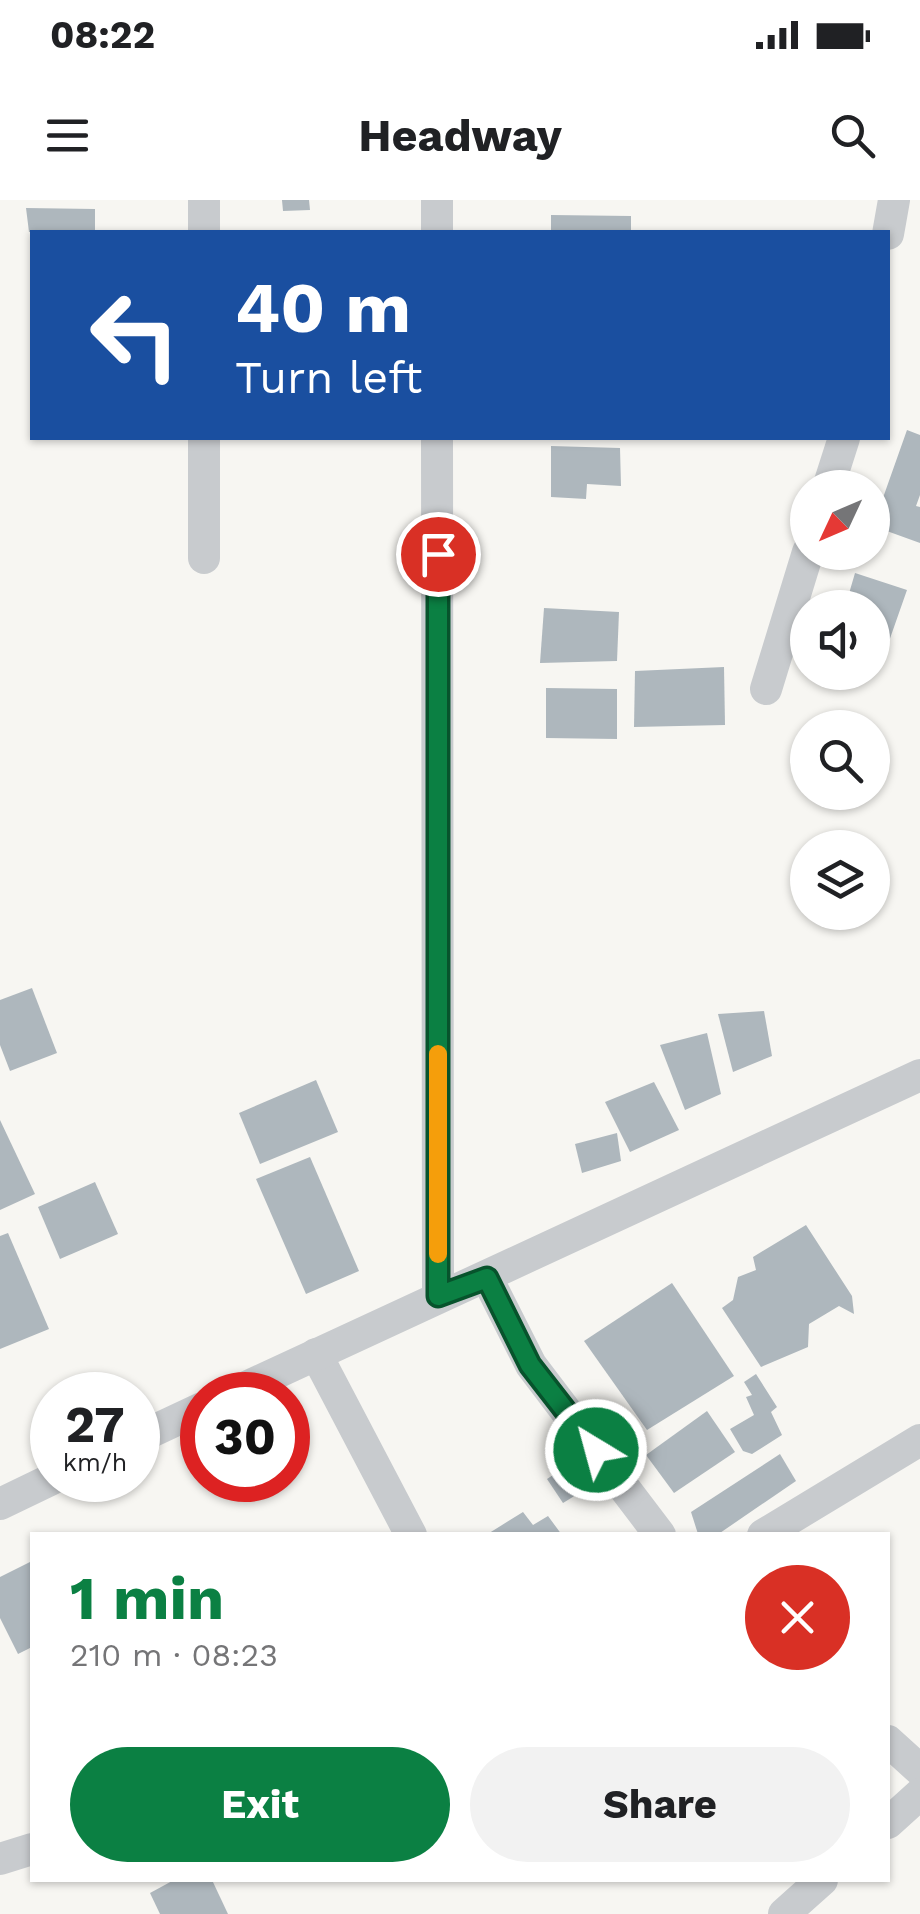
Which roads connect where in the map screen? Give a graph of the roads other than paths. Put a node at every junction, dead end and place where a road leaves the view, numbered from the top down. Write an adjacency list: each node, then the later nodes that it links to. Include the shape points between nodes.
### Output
1 (204, 200): 4 (street)
2 (437, 200): 5 (street)
3 (894, 200): 6 (street)
4 (204, 230)
5 (437, 230)
6 (889, 230)
7 (204, 440): 11 (street)
8 (437, 440): 16 (street)
9 (843, 440): 10 (street)
10 (834, 470)
11 (204, 558)
12 (802, 570): 13 (street)
13 (766, 689)
14 (920, 1075): 15 (street)
15 (487, 1278): 16 (street); 23 (street, via 530,1365)
16 (438, 1296): 17 (street)
17 (316, 1354): 18 (street); 22 (street)
18 (278, 1372)
19 (920, 1440): 24 (street)
20 (30, 1490): 21 (street)
21 (0, 1504)
22 (410, 1532)
23 (658, 1532)
24 (768, 1532)
25 (890, 1743): 26 (street)
26 (920, 1770)
27 (920, 1794): 28 (street)
28 (890, 1821)
29 (30, 1850): 30 (street)
30 (0, 1859)
31 (820, 1882): 32 (street)
32 (784, 1914)

